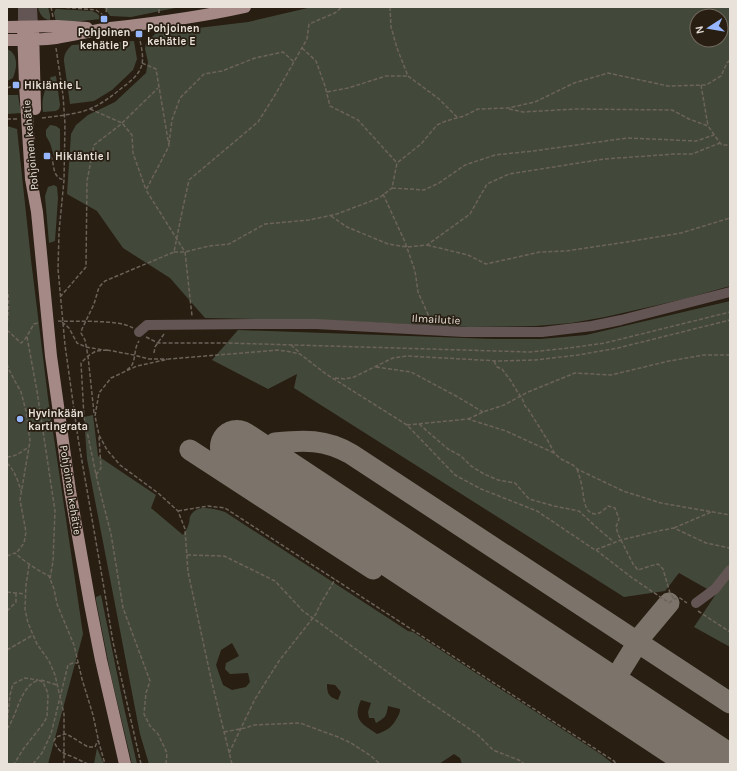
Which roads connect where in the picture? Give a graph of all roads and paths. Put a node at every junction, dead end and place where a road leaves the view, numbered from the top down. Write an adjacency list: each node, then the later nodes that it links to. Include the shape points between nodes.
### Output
1 (23, 7): 11 (street, Pohjoinen kehätie)
2 (32, 7): 11 (street, Pohjoinen kehätie)
3 (60, 7): 8 (path, via 96,10 103,15)
4 (107, 7): 8 (path)
5 (245, 7): 9 (main road)
6 (342, 7): 15 (path, via 335,14 309,24 307,39)
7 (390, 7): 19 (path, via 391,27)
8 (106, 24): 9 (main road); 11 (main road); 12 (main road)
9 (138, 25): 18 (path)
10 (7, 27): 11 (main road)
11 (28, 27): 14 (main road, Pohjoinen kehätie)
12 (55, 38): 14 (main road); 27 (path)
13 (7, 40): 14 (main road)
14 (28, 40): 56 (main road, Pohjoinen kehätie, via 34,77 37,212)
15 (302, 48): 17 (path); 24 (path, via 316,60)
16 (730, 61): 21 (path, via 721,76 706,85)
17 (294, 62): 37 (path, via 283,52 204,74 180,98 172,120); 46 (path, via 258,122 189,180)
18 (142, 63): 23 (path, via 156,69); 26 (path, via 138,73 127,84)
19 (408, 76): 24 (path, via 386,76); 29 (path)
20 (16, 85): 22 (path)
21 (701, 85): 25 (path, via 668,86 608,73 574,83 535,102); 33 (path)
22 (7, 88)
23 (158, 88): 32 (path); 37 (path)
24 (326, 92): 39 (path, via 330,106 358,120)
25 (508, 108): 29 (path, via 478,110); 33 (path, via 524,112 576,109 672,110)
26 (89, 109): 27 (path); 32 (path)
27 (65, 115): 28 (path); 40 (path)
28 (42, 118)
29 (458, 118): 39 (path, via 437,125 421,144)
30 (7, 119): 31 (path)
31 (22, 119)
32 (122, 123): 42 (path, via 132,135 133,153); 53 (path, via 94,145 87,181 86,266)
33 (708, 126): 34 (path)
34 (714, 135): 35 (path); 41 (path, via 696,141 627,138 495,155 465,165 439,184 424,190)
35 (720, 143): 36 (path); 47 (path, via 692,154 604,159 508,174 487,184 470,214)
36 (730, 145)
37 (169, 146): 42 (path)
38 (46, 152): 40 (path, via 50,153 56,176)
39 (397, 163): 41 (path)
40 (64, 180): 53 (path, via 58,252)
41 (392, 188): 43 (path)
42 (146, 190): 46 (path)
43 (383, 194): 44 (path, via 379,198); 48 (path)
44 (331, 216): 48 (path, via 347,227 388,244); 50 (path, via 265,224 229,244)
45 (730, 218): 47 (path, via 681,233 574,250 540,252 486,264 468,255)
46 (176, 239): 49 (path); 50 (path)
47 (427, 245): 48 (path)
48 (407, 247): 63 (path, via 416,271 418,292 433,326)
49 (174, 252): 50 (path); 58 (path, via 105,281 99,287)
50 (185, 252): 60 (path)
51 (7, 288): 61 (path)
52 (730, 292): 63 (street, Ilmailutie, via 620,320 559,331 520,333)
53 (60, 298): 57 (path)
54 (730, 312): 67 (path, via 605,343 530,352)
55 (730, 320): 76 (path, via 618,348 578,355)
56 (47, 321): 57 (path); 65 (path, via 34,324); 137 (main road, Pohjoinen kehätie, via 70,491 88,597)
57 (62, 322): 58 (path); 68 (path, via 69,328 77,343); 138 (path, via 78,438 113,642)
58 (86, 322): 64 (path, via 124,324); 68 (path, via 81,333)
59 (168, 325): 60 (street, Ilmailutie); 64 (street, Ilmailutie, via 147,325); 66 (path)
60 (193, 325): 63 (street, Ilmailutie, via 316,324)
61 (7, 327)
62 (7, 330): 65 (path, via 21,343)
63 (432, 330)
64 (142, 334): 66 (path); 72 (path)
65 (27, 335): 108 (path, via 55,511 54,561)
66 (158, 343): 67 (path); 70 (path)
67 (291, 345): 71 (path)
68 (86, 347): 69 (path); 74 (path)
69 (107, 350): 72 (path); 74 (path, via 96,351)
70 (154, 353)
71 (300, 354): 75 (path, via 278,350); 80 (path)
72 (134, 355): 75 (path, via 149,359); 79 (path, via 132,364)
73 (730, 355): 81 (path, via 704,355 611,375 575,373)
74 (88, 356): 83 (path); 93 (path, via 81,363 84,417)
75 (169, 359): 79 (path)
76 (494, 361): 78 (path, via 407,356 393,358); 81 (path)
77 (7, 364): 88 (path, via 21,392 27,419)
78 (376, 366): 80 (path, via 354,377); 82 (path, via 410,372)
79 (126, 371): 83 (path, via 111,378 98,393)
80 (333, 378): 86 (path)
81 (520, 396): 82 (path); 89 (path)
82 (483, 412): 84 (path)
83 (95, 416): 87 (path)
84 (468, 419): 85 (path); 89 (path, via 506,431)
85 (419, 424): 86 (path); 100 (path, via 448,449 484,474 515,484 529,499 580,511)
86 (406, 425): 102 (path, via 455,475 481,489 537,511)
87 (99, 435): 93 (path, via 101,468); 95 (path, via 107,450 120,465)
88 (29, 447): 90 (path, via 17,455); 94 (path)
89 (555, 454): 92 (path)
90 (7, 457)
91 (7, 463): 94 (path, via 16,475)
92 (577, 469): 96 (path, via 623,491 661,503); 99 (path, via 586,507 596,514 608,506 615,508 619,518 616,527)
93 (96, 475): 139 (path, via 111,534 123,608 150,682 144,714 167,753)
94 (21, 492): 103 (path, via 26,532 24,543)
95 (178, 511): 104 (path, via 185,529); 109 (path, via 208,506 225,508)
96 (711, 512): 97 (path); 98 (path)
97 (730, 515)
98 (674, 528): 99 (path); 101 (path, via 706,543)
99 (621, 540): 100 (path); 113 (path, via 638,570 658,564 663,569)
100 (615, 542): 102 (path)
101 (730, 548)
102 (595, 550): 113 (path, via 668,603)
103 (15, 553): 105 (path); 106 (path)
104 (187, 555): 116 (path, via 224,556 275,581); 127 (path, via 188,572)
105 (7, 556)
106 (29, 564): 108 (path); 112 (path)
107 (730, 570): 114 (street, via 715,589)
108 (50, 579): 120 (path, via 74,645)
109 (335, 579): 116 (path); 143 (path)
110 (7, 592): 111 (path)
111 (16, 593): 112 (path); 115 (path, via 16,602)
112 (26, 594): 118 (path, via 25,609)
113 (674, 599): 114 (path, via 680,598)
114 (693, 604): 117 (path)
115 (7, 611)
116 (313, 618): 126 (path, via 279,661); 142 (path, via 477,734 494,750)
117 (730, 632)
118 (33, 635): 119 (path); 122 (path, via 49,661)
119 (7, 650)
120 (78, 664): 123 (path, via 68,665); 129 (path)
121 (38, 680): 122 (path); 124 (path, via 25,678 13,684); 125 (path, via 27,689); 132 (path, via 43,682 47,691 47,717)
122 (58, 686): 123 (path)
123 (60, 696): 128 (path); 133 (path, via 51,734 42,753)
124 (7, 725)
125 (7, 729)
126 (240, 729): 127 (path); 130 (path); 141 (path, via 254,725 300,723 351,743)
127 (224, 732): 130 (path)
128 (65, 734): 129 (path, via 88,747 95,747); 131 (path); 131 (path, via 56,737 54,741 56,747)
129 (98, 740): 136 (path)
130 (229, 753): 140 (path)
131 (64, 754): 134 (path); 135 (path)
132 (14, 764)
133 (33, 764)
134 (64, 764)
135 (88, 764)
136 (105, 764)
137 (125, 764)
138 (141, 764)
139 (166, 764)
140 (232, 764)
141 (380, 764)
142 (524, 764)
143 (616, 764)

